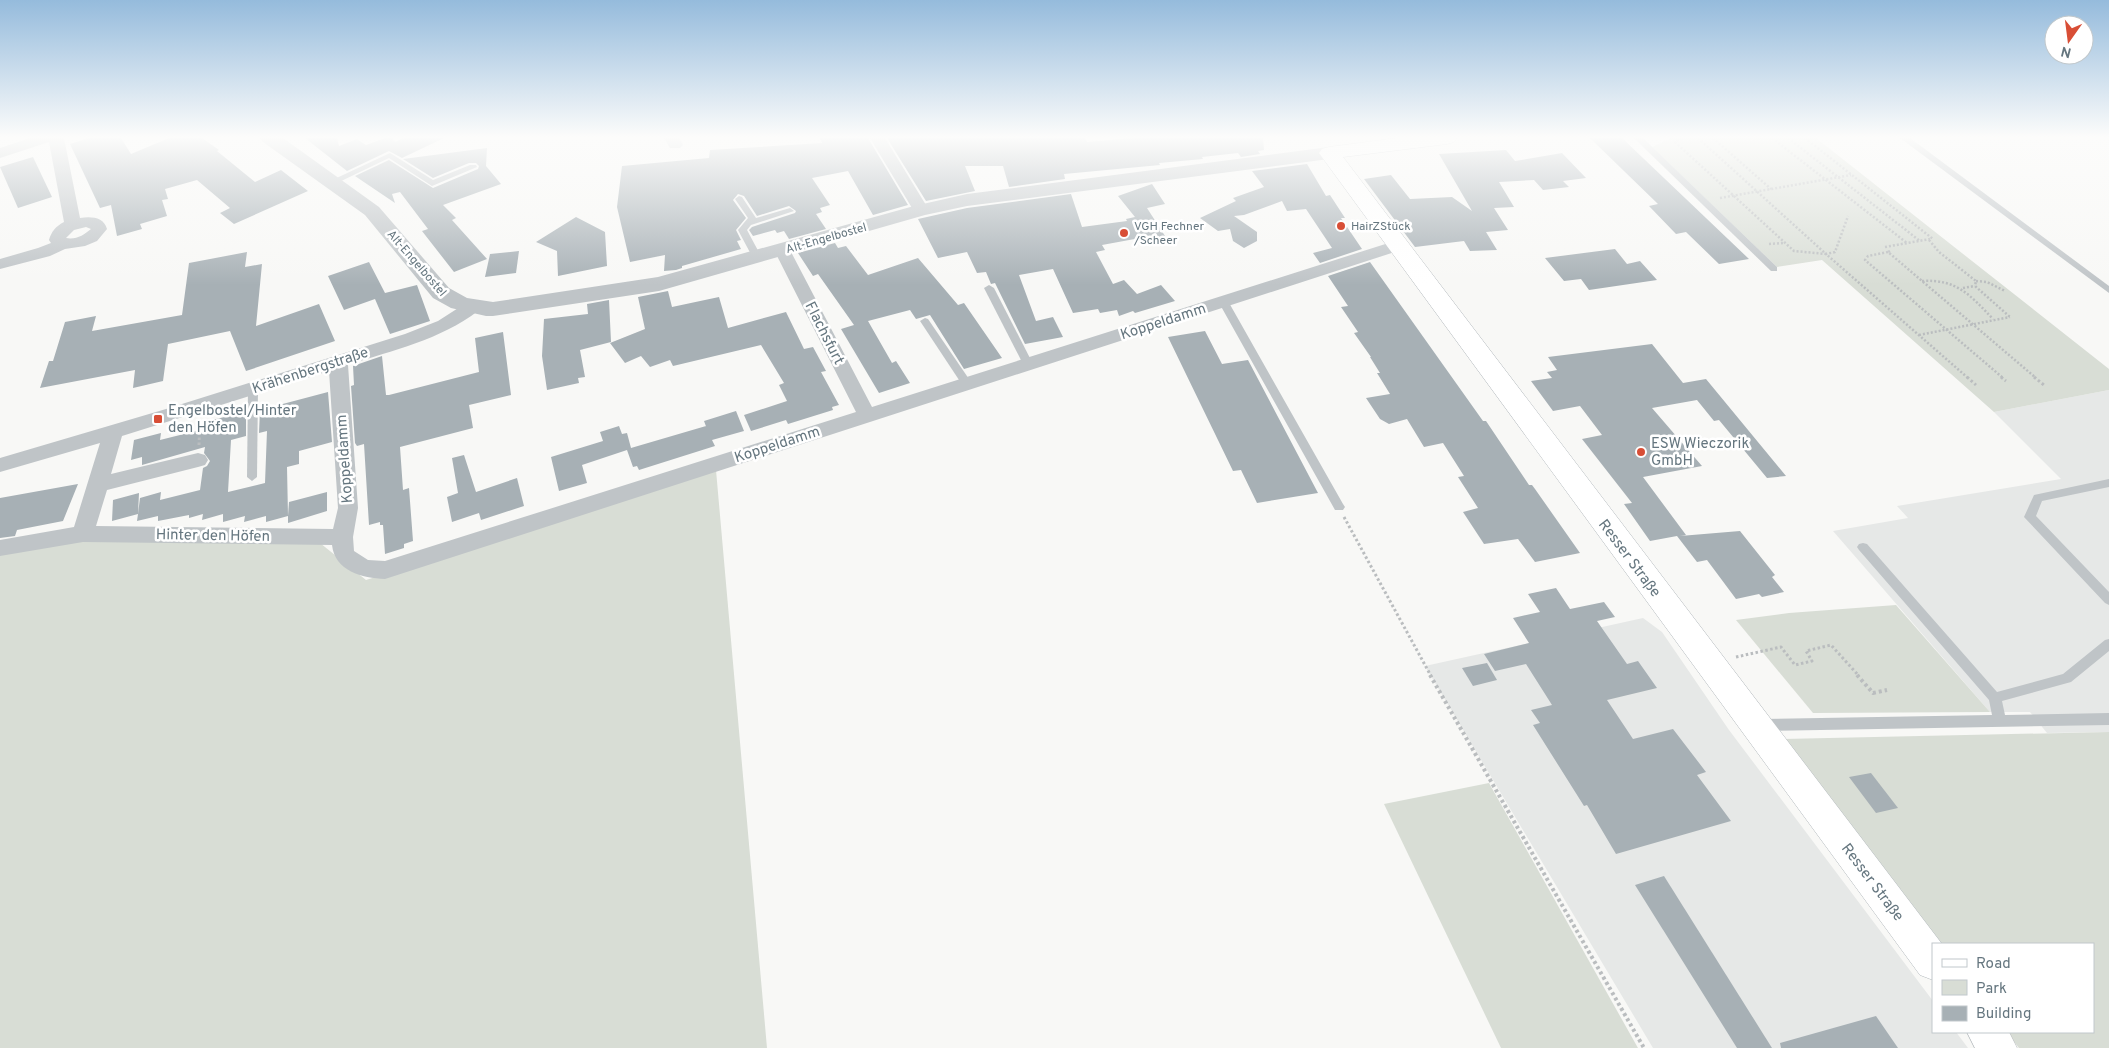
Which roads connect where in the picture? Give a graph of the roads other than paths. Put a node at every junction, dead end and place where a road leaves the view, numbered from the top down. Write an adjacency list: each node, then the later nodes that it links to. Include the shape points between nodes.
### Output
1 (66, 187): 12 (street)
2 (339, 187): 22 (street, Alt-Engelbostel, via 372,211 441,293 452,302)
3 (907, 187): 9 (street)
4 (1068, 187): 9 (street, Alt-Engelbostel, via 967,200)
5 (1354, 187): 14 (main road, Resser Straße)
6 (1689, 187): 18 (lane)
7 (1970, 187): 20 (lane)
8 (739, 199): 11 (lane, via 752,218)
9 (921, 210): 15 (street, Alt-Engelbostel)
10 (790, 211): 11 (lane)
11 (748, 223): 16 (lane, via 742,230)
12 (73, 225): 13 (street, via 56,237); 13 (street, via 92,222 99,229 88,239)
13 (62, 244): 17 (street)
14 (1398, 245): 21 (street, Koppeldamm); 45 (main road, Resser Straße)
15 (782, 250): 16 (street, Alt-Engelbostel); 28 (street, Flachsfurt)
16 (758, 258): 22 (street, Alt-Engelbostel, via 617,292 494,309)
17 (0, 264)
18 (1774, 269)
19 (989, 288): 25 (lane)
20 (2109, 290)
21 (1223, 301): 25 (street, Koppeldamm); 35 (lane)
22 (472, 307): 24 (street, Krähenbergstraße, via 433,330)
23 (925, 321): 26 (lane)
24 (338, 362): 27 (street, Krähenbergstraße); 37 (street, Koppeldamm, via 348,508)
25 (1028, 364): 26 (street, Koppeldamm)
26 (967, 384): 28 (street, Koppeldamm)
27 (253, 389): 29 (street, Krähenbergstraße); 32 (lane)
28 (867, 415): 37 (street, Koppeldamm, via 385,570 368,570 344,556)
29 (114, 433): 31 (street, Krähenbergstraße); 34 (street)
30 (198, 460): 34 (street)
31 (0, 465)
32 (252, 477)
33 (2109, 483): 40 (lane, via 2038,498 2030,517)
34 (99, 484): 36 (street)
35 (1339, 507)
36 (83, 534): 37 (street, Hinter den Höfen); 39 (street, Hinter den Höfen)
37 (342, 537)
38 (1863, 547): 42 (lane)
39 (0, 548)
40 (2109, 600)
41 (2109, 644): 42 (lane, via 2067,678)
42 (1996, 698): 44 (lane)
43 (2109, 718): 44 (lane)
44 (2000, 722): 45 (lane)
45 (1755, 725): 46 (main road, Resser Straße)
46 (1932, 961)
47 (1987, 1033): 48 (main road)
48 (1998, 1048)

